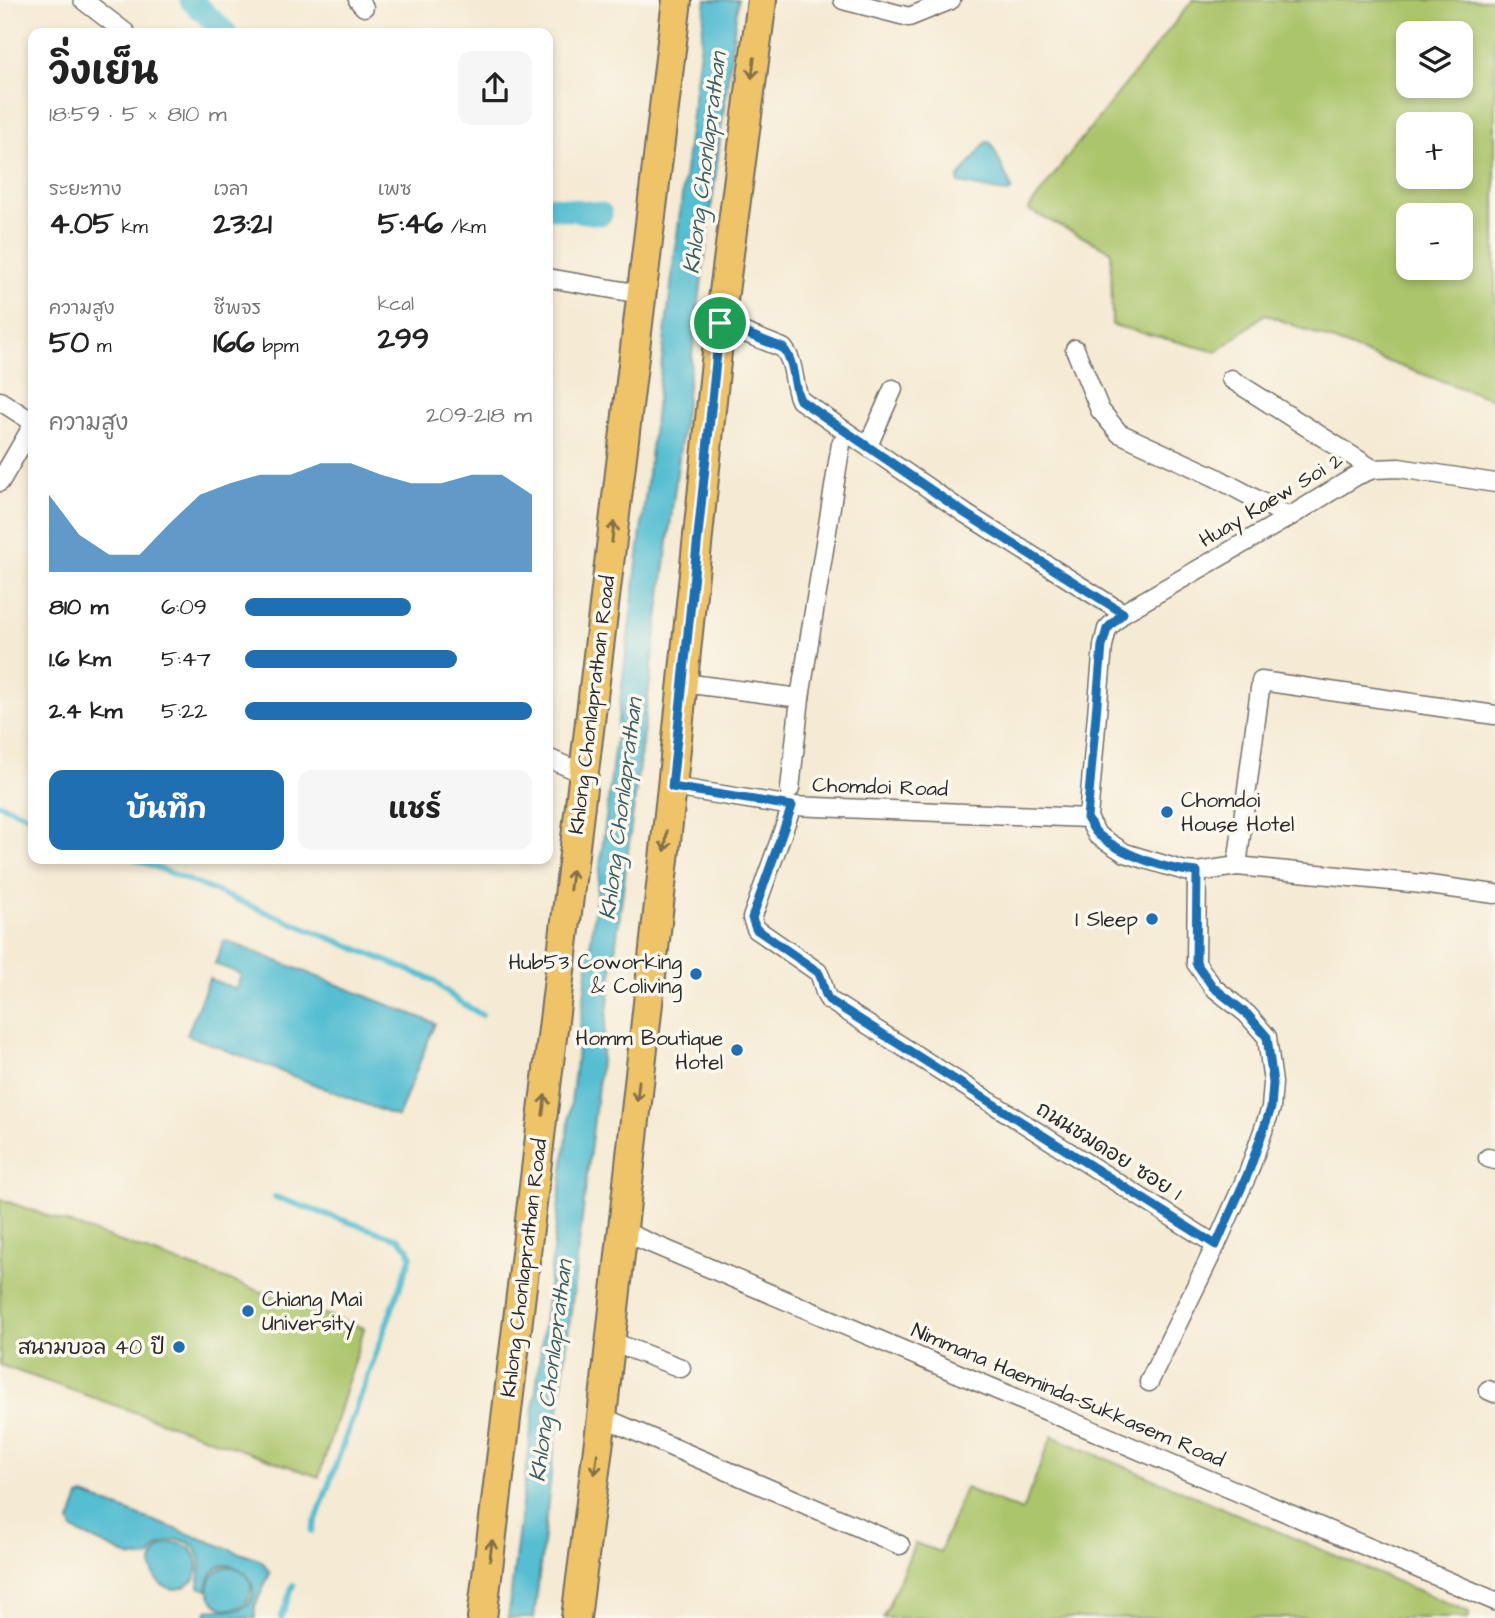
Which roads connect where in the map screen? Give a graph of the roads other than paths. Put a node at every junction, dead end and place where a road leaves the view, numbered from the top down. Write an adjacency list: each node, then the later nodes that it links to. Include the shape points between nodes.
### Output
1 (83, 0): 7 (street)
2 (677, 0): 9 (main road, Khlong Chonlaprathan Road)
3 (762, 0): 10 (main road, one-way to 10)
4 (843, 0): 6 (street)
5 (951, 0): 6 (street, via 909,18)
6 (872, 4)
7 (120, 28)
8 (553, 279): 9 (street)
9 (641, 294): 28 (main road, Khlong Chonlaprathan Road, one-way to 9)
10 (720, 323): 18 (street, via 783,348 790,357 800,400); 24 (main road)
11 (1075, 349): 22 (street, via 1100,410 1119,433)
12 (1231, 379): 19 (street)
13 (893, 389): 18 (street)
14 (0, 401): 15 (street)
15 (28, 421)
16 (28, 433): 20 (street)
17 (841, 444): 25 (street, ถนนชมดอย ซอย 1)
18 (868, 446): 23 (street)
19 (1373, 469): 21 (street, Huay Kaew Soi 2, via 1399,468); 22 (street, Huay Kaew Soi 2)
20 (0, 482)
21 (1495, 482)
22 (1289, 517): 23 (street, Huay Kaew Soi 2)
23 (1123, 613): 31 (street, via 1107,629 1102,646)
24 (683, 683): 25 (street); 29 (main road)
25 (800, 698): 30 (street, ถนนชมดอย ซอย 1)
26 (1495, 715): 32 (street, via 1261,681)
27 (553, 760): 28 (street)
28 (584, 774): 43 (main road, Khlong Chonlaprathan Road, one-way to 28)
29 (672, 787): 30 (street, Chomdoi Road); 35 (main road, one-way to 35)
30 (791, 798): 31 (street, Chomdoi Road); 36 (street, ถนนชมดอย ซอย 1, via 752,918 756,929 818,972 829,1000)
31 (1087, 818): 33 (street, via 1097,835 1125,853)
32 (1237, 866): 33 (street); 34 (street)
33 (1197, 872): 36 (street, via 1196,963 1213,987 1267,1037 1273,1083 1271,1108 1249,1171)
34 (1495, 894)
35 (622, 1231): 37 (main road); 42 (street, Nimmana Haeminda-Sukkasem Road)
36 (1216, 1245): 39 (street)
37 (610, 1341): 38 (street); 40 (main road)
38 (681, 1368)
39 (1149, 1382)
40 (602, 1417): 41 (street); 44 (main road, one-way to 44)
41 (900, 1545)
42 (1495, 1601)
43 (482, 1618)
44 (576, 1618)

